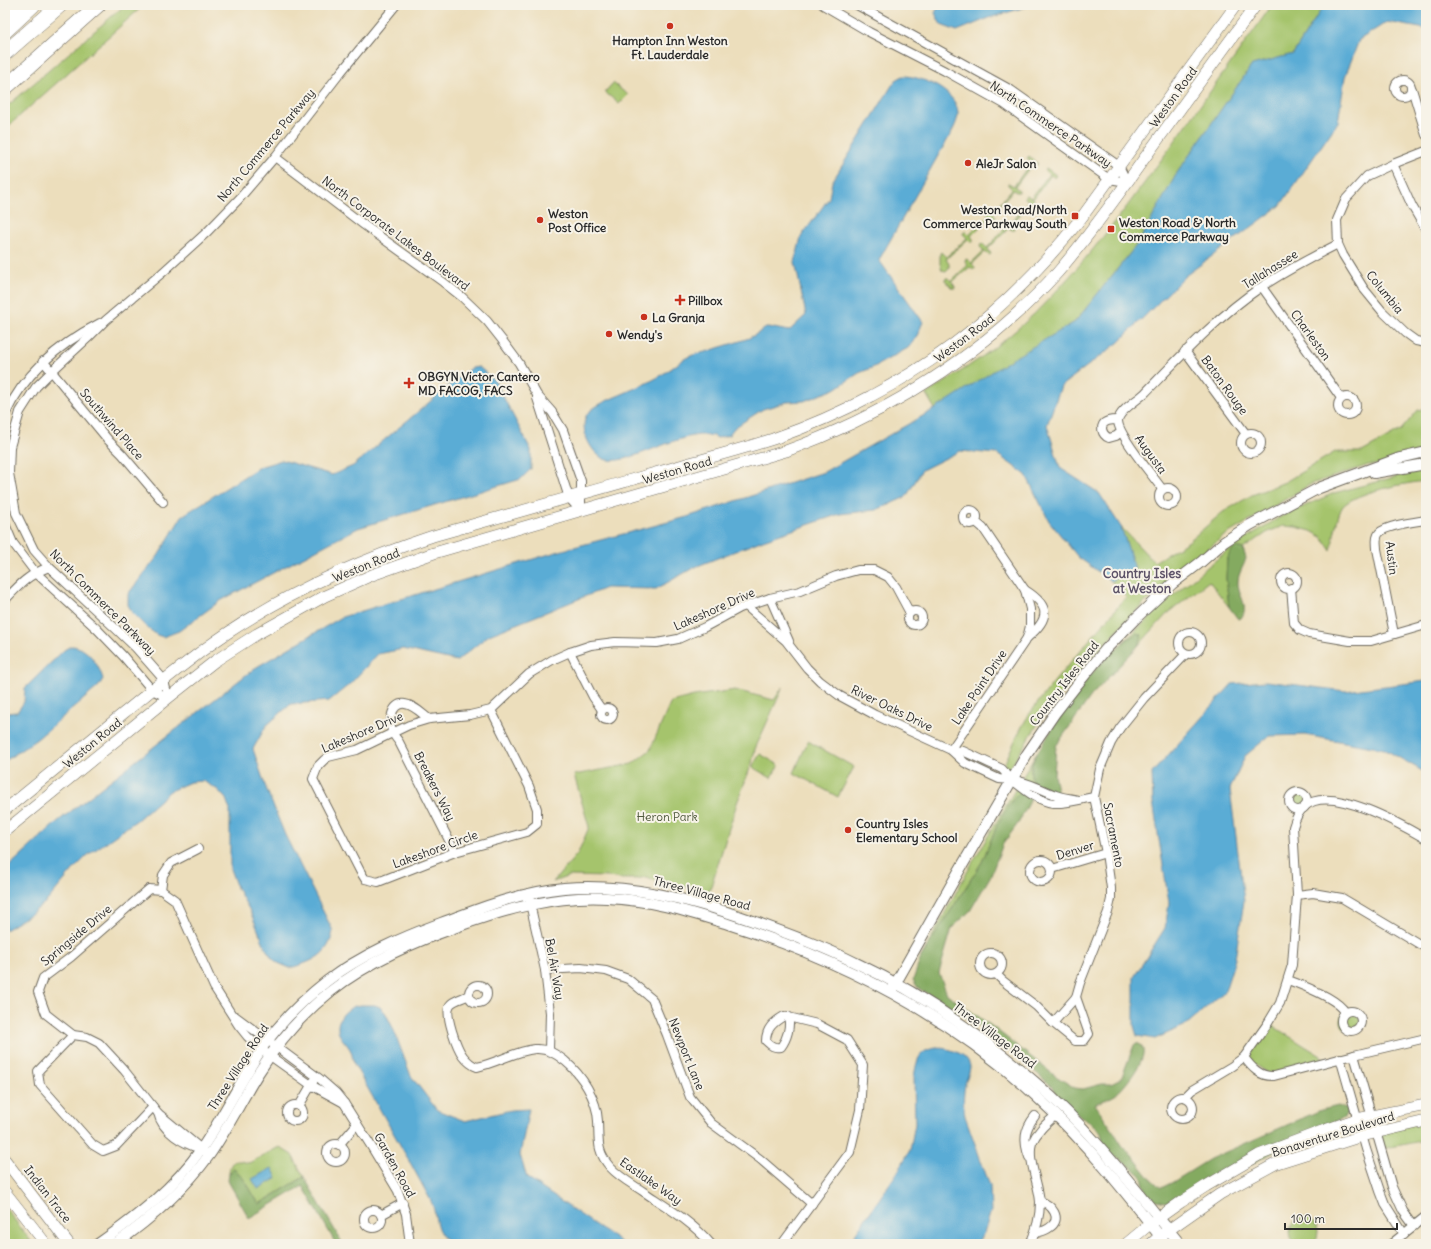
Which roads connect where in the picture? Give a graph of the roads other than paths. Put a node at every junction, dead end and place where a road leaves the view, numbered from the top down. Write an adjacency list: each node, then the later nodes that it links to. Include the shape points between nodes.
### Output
1 (14, 5): 10 (highway)
2 (33, 5): 11 (highway)
3 (60, 5): 12 (highway)
4 (98, 5): 13 (highway)
5 (396, 5): 17 (street, North Commerce Parkway)
6 (824, 5): 20 (street, North Commerce Parkway, via 1004,104)
7 (857, 5): 19 (street, North Commerce Parkway, via 1011,90)
8 (1236, 5): 19 (main road, Weston Road)
9 (1256, 5): 21 (main road, Weston Road)
10 (5, 12)
11 (5, 31)
12 (5, 53)
13 (5, 88)
14 (1412, 89): 15 (street)
15 (1426, 136)
16 (1426, 151): 18 (street)
17 (275, 157): 25 (street, North Commerce Parkway, via 207,232); 30 (street, North Corporate Lakes Boulevard, via 462,297 502,340)
18 (1393, 164): 22 (street); 23 (street, via 1367,176 1346,199 1337,220)
19 (1118, 166): 20 (main road, Weston Road); 21 (street, North Commerce Parkway)
20 (1109, 179): 21 (street, North Commerce Parkway); 41 (main road, Weston Road, via 1062,242 1010,297 952,346 892,385 838,413 772,439)
21 (1127, 182): 44 (main road, Weston Road, via 1081,245 1024,306 972,350 905,396 852,424 786,451)
22 (1426, 230)
23 (1338, 244): 24 (street, Tallahassee); 26 (street, Columbia, via 1364,289 1382,311 1416,341)
24 (1262, 287): 27 (street, Tallahassee); 31 (street, Charleston)
25 (106, 320): 28 (street, North Commerce Parkway, via 74,337); 29 (street, North Commerce Parkway)
26 (1426, 343)
27 (1185, 350): 33 (street, Tallahassee); 35 (street, Baton Rouge)
28 (43, 361): 29 (street, Southwind Place); 32 (street, North Commerce Parkway, via 25,381)
29 (52, 371): 38 (street, North Commerce Parkway, via 36,387 20,412 10,447); 43 (street, Southwind Place)
30 (537, 395): 41 (street, North Corporate Lakes Boulevard, via 563,430 581,481); 42 (street, North Corporate Lakes Boulevard)
31 (1341, 398)
32 (5, 415)
33 (1118, 420): 34 (street); 34 (street, Tallahassee, via 1105,422 1102,431 1103,435 1109,438)
34 (1121, 432): 40 (street, Augusta)
35 (1246, 434)
36 (1426, 452): 39 (street, Country Isles Road, via 1400,458)
37 (1426, 464): 39 (street, Country Isles Road)
38 (7, 473): 48 (street, North Commerce Parkway, via 16,513 34,550)
39 (1348, 478): 71 (street, Country Isles Road, via 1319,488 1250,525 1224,542 1172,584 1106,649 1055,713)
40 (1162, 489)
41 (581, 494): 42 (main road, Weston Road); 44 (street, North Corporate Lakes Boulevard)
42 (569, 498): 44 (street, North Corporate Lakes Boulevard); 62 (main road, Weston Road, via 433,536 336,573 241,624)
43 (163, 502)
44 (581, 511): 64 (main road, Weston Road, via 419,558 325,596 236,647)
45 (1426, 520): 57 (street, Austin, via 1395,526 1379,533 1376,539)
46 (976, 522): 51 (street, Lake Point Drive, via 984,528)
47 (5, 524): 49 (street, North Commerce Parkway, via 13,543)
48 (49, 567): 49 (street); 62 (street, North Commerce Parkway, via 136,648)
49 (35, 572): 53 (street); 63 (street, North Commerce Parkway, via 97,629)
50 (1291, 588): 57 (street, via 1294,623 1304,632 1350,641 1370,641)
51 (1025, 590): 58 (street, Lake Point Drive, via 1030,609); 58 (street, Lake Point Drive, via 1044,607 1044,619)
52 (770, 598): 54 (street, Lakeshore Drive); 55 (street, Lakeshore Drive, via 800,591 858,570 874,570 888,577); 59 (street, River Oaks Drive)
53 (5, 600)
54 (746, 606): 59 (street, River Oaks Drive); 60 (street, Lakeshore Drive, via 678,639 657,643 615,642 591,645)
55 (910, 613)
56 (1426, 625): 57 (street)
57 (1394, 634)
58 (1027, 638): 69 (street, Lake Point Drive)
59 (793, 649): 69 (street, River Oaks Drive, via 820,681 840,696)
60 (570, 652): 65 (street, Lakeshore Drive, via 529,674); 66 (street)
61 (1186, 654): 72 (street, Sacramento, via 1144,698 1114,738 1100,769)
62 (164, 680): 63 (main road, Weston Road); 64 (street, North Commerce Parkway)
63 (152, 690): 64 (street, North Commerce Parkway); 73 (main road, Weston Road)
64 (168, 698): 74 (main road, Weston Road)
65 (491, 710): 67 (street, Lakeshore Drive); 77 (street, Lakeshore Circle, via 529,786 537,809 537,824 527,832)
66 (602, 710)
67 (429, 719): 68 (street, Lakeshore Drive); 68 (street, via 418,710 401,704 392,714)
68 (392, 732): 70 (street, Lakeshore Drive, via 357,750 328,757); 77 (street, Breakers Way)
69 (951, 750): 71 (street, River Oaks Drive, via 965,763 999,779)
70 (318, 766): 77 (street, Lakeshore Circle, via 313,779 365,879 378,882)
71 (1012, 780): 72 (street, River Oaks Drive, via 1029,783 1058,796 1078,800); 88 (street, Country Isles Road)
72 (1094, 797): 78 (street, Sacramento)
73 (5, 810)
74 (5, 831)
75 (1426, 839): 82 (street, via 1386,817 1343,802 1317,801 1305,806 1295,819 1293,827)
76 (198, 849): 80 (street, via 172,863 163,875)
77 (455, 852)
78 (1106, 853): 79 (street, Denver); 90 (street, Sacramento, via 1111,899)
79 (1052, 869)
80 (161, 890): 92 (street, via 175,900 214,986); 95 (street, Springside Drive, via 149,889 43,978 38,992 46,1014)
81 (528, 894): 83 (street, Bel Air Way); 88 (street, Three Village Road, via 564,888 602,887 641,890 676,897 815,944 859,964); 97 (street, Three Village Road, via 426,928 351,965 302,1003)
82 (1297, 895): 84 (street, via 1313,893 1342,898); 87 (street, via 1292,965)
83 (531, 905): 85 (street, Bel Air Way); 88 (street, Three Village Road, via 568,898 604,898 640,900 674,907 769,937); 98 (street, Three Village Road, via 500,911 390,953 332,990 309,1010)
84 (1426, 948)
85 (545, 970): 100 (street, Bel Air Way, via 550,1013); 128 (street, Newport Lane, via 581,968 606,971 628,979 652,1000 690,1097 711,1123 760,1159)
86 (996, 974): 94 (street)
87 (1288, 980): 91 (street, via 1338,1004); 103 (street, via 1280,1003)
88 (893, 987): 108 (street, Three Village Road, via 937,1008 969,1030); 113 (street, Three Village Road, via 996,1062)
89 (469, 995): 100 (street, via 451,1004 449,1017 460,1052 474,1066 483,1066 520,1052)
90 (1076, 997): 94 (street, Sacramento); 94 (street, via 1089,1034 1084,1041 1075,1041)
91 (1345, 1012)
92 (233, 1015): 97 (street); 99 (street, via 247,1036)
93 (788, 1016): 128 (street, via 817,1024 847,1040 863,1065 860,1110 850,1152)
94 (1053, 1023)
95 (73, 1035): 112 (street, Springside Drive, via 87,1037 99,1044); 112 (street, via 38,1071 40,1085 93,1145 103,1151 116,1146)
96 (1426, 1038): 101 (street)
97 (268, 1041): 98 (street); 99 (street, Three Village Road)
98 (276, 1047): 102 (street, Three Village Road); 105 (street, Garden Road)
99 (262, 1050): 102 (street); 122 (street, Three Village Road)
100 (548, 1050): 141 (street, Eastlake Way, via 570,1065 594,1102 598,1121 598,1145 609,1166 681,1217)
101 (1354, 1055): 104 (street); 115 (street)
102 (270, 1056): 106 (street, Garden Road); 122 (street, Three Village Road, via 226,1128)
103 (1244, 1057): 104 (street, via 1256,1070 1271,1076); 107 (street)
104 (1340, 1058): 116 (street)
105 (317, 1076): 106 (street); 109 (street, Garden Road)
106 (311, 1085): 109 (street, Garden Road); 111 (street)
107 (1185, 1097)
108 (1053, 1098): 113 (street); 131 (street, Three Village Road, via 1102,1149)
109 (344, 1103): 118 (street, Garden Road)
110 (1426, 1105): 115 (main road, Bonaventure Boulevard)
111 (299, 1106)
112 (156, 1110): 122 (street, Springside Drive, via 161,1122 172,1134 189,1146)
113 (1056, 1114): 124 (street, via 1038,1132 1034,1141 1031,1154); 131 (street, Three Village Road)
114 (1035, 1116): 124 (street, via 1025,1135)
115 (1371, 1116): 116 (main road, Bonaventure Boulevard); 119 (street)
116 (1357, 1119): 120 (street); 131 (main road, Bonaventure Boulevard, via 1259,1155)
117 (1426, 1121): 119 (main road, Bonaventure Boulevard)
118 (357, 1124): 121 (street); 127 (street, Garden Road)
119 (1376, 1133): 120 (main road, Bonaventure Boulevard); 132 (street, via 1392,1187)
120 (1362, 1136): 134 (street, via 1385,1204); 135 (main road, Bonaventure Boulevard, via 1277,1163 1220,1194)
121 (339, 1145)
122 (205, 1152): 138 (street, Three Village Road, via 147,1208); 139 (street, Three Village Road, via 186,1183 172,1199)
123 (5, 1160): 137 (main road, Indian Trace)
124 (1033, 1167): 126 (street)
125 (5, 1192): 136 (main road)
126 (1040, 1201): 133 (street); 133 (street, via 1051,1207 1056,1218 1050,1228)
127 (403, 1203): 129 (street); 140 (street, Garden Road)
128 (812, 1204): 142 (street)
129 (381, 1215)
130 (1426, 1216): 132 (street)
131 (1154, 1221): 135 (street, Three Village Road); 144 (main road, Bonaventure Boulevard)
132 (1414, 1226): 134 (street)
133 (1034, 1234): 143 (street)
134 (1404, 1234): 147 (street)
135 (1165, 1236): 145 (main road, Bonaventure Boulevard); 146 (street, Three Village Road)
136 (46, 1244)
137 (69, 1244)
138 (98, 1244)
139 (115, 1244)
140 (410, 1244)
141 (711, 1244)
142 (782, 1244)
143 (1030, 1244)
144 (1126, 1244)
145 (1150, 1244)
146 (1180, 1244)
147 (1391, 1244)

